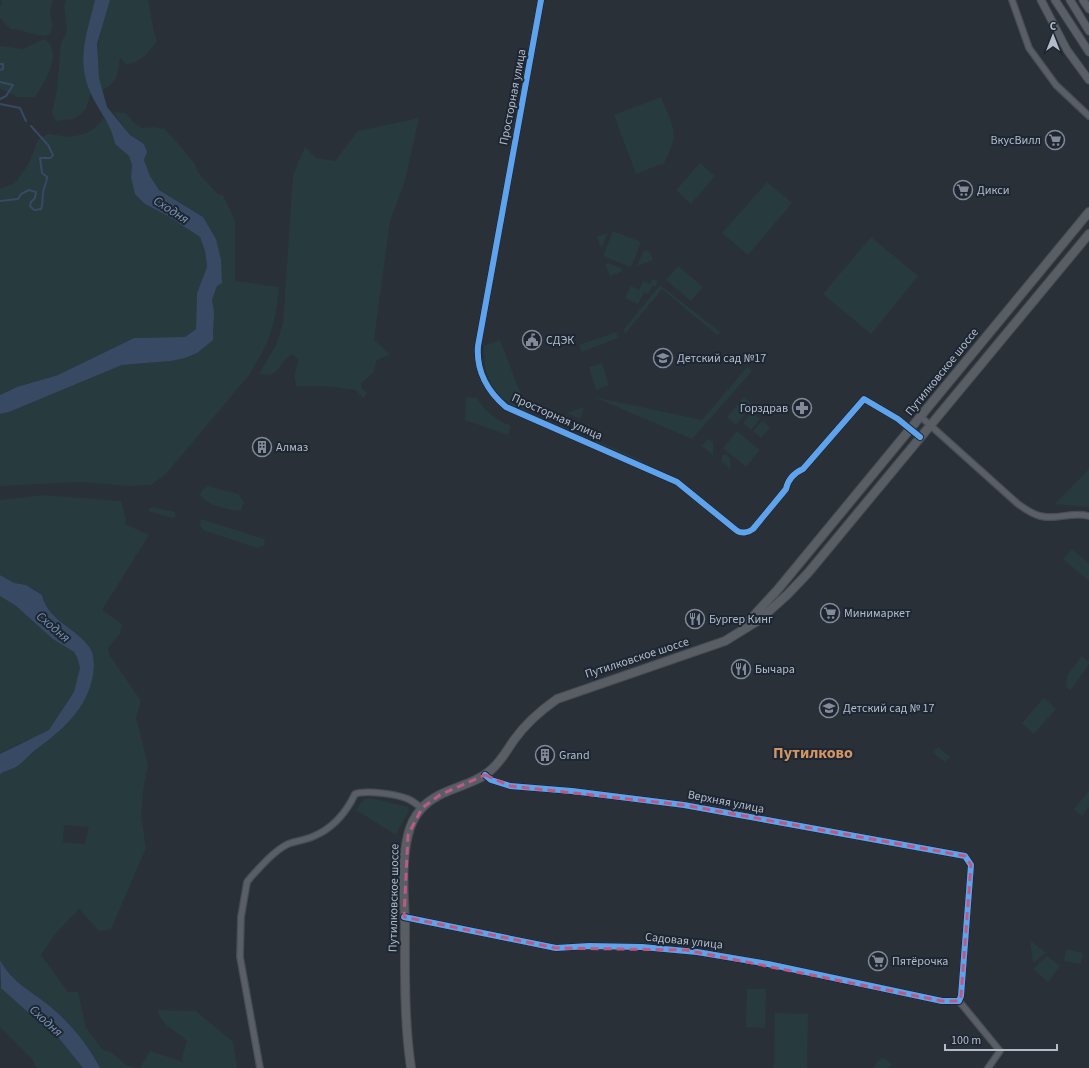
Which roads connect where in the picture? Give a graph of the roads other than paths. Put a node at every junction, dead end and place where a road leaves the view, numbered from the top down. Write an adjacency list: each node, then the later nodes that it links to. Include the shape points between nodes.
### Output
1 (542, 0): 16 (street, Просторная улица, via 478,349 484,382 498,400 506,407 676,482 741,532 753,529 786,489 787,483 796,472 803,469 864,399)
2 (1012, 0): 11 (street, via 1029,48 1056,85)
3 (1041, 0): 10 (street, via 1067,50)
4 (1055, 0): 9 (street)
5 (1070, 0): 8 (street)
6 (1083, 0): 7 (street)
7 (1089, 9)
8 (1089, 31)
9 (1089, 52)
10 (1089, 80)
11 (1089, 116)
12 (1089, 212): 14 (main road, Путилковское шоссе)
13 (1089, 234): 15 (main road, Путилковское шоссе)
14 (921, 417): 15 (street); 16 (main road, Путилковское шоссе)
15 (931, 425): 17 (main road, Путилковское шоссе); 18 (street, via 1031,513 1048,517 1071,514)
16 (911, 429): 17 (street, Просторная улица); 19 (main road, Путилковское шоссе, via 779,588)
17 (920, 437): 19 (main road, Путилковское шоссе, via 787,595 760,620)
18 (1089, 516)
19 (733, 636): 20 (main road, Путилковское шоссе, via 703,649 557,699 528,723 500,761)
20 (485, 775): 21 (main road, Путилковское шоссе, via 440,795); 23 (street, Верхняя улица, via 510,786 684,805 965,856 971,865)
21 (422, 808): 22 (main road, Путилковское шоссе, via 408,835 404,868); 24 (street, via 409,799 390,795 360,792 355,794 338,821 321,833 280,849 251,877 246,886 241,917 240,957)
22 (404, 917): 23 (street, Садовая улица, via 556,948 642,947 698,952 768,964 942,1002); 25 (main road, Путилковское шоссе, via 406,1017)
23 (959, 1001): 26 (street, via 1000,1051)
24 (260, 1068)
25 (411, 1068)
26 (988, 1068)

